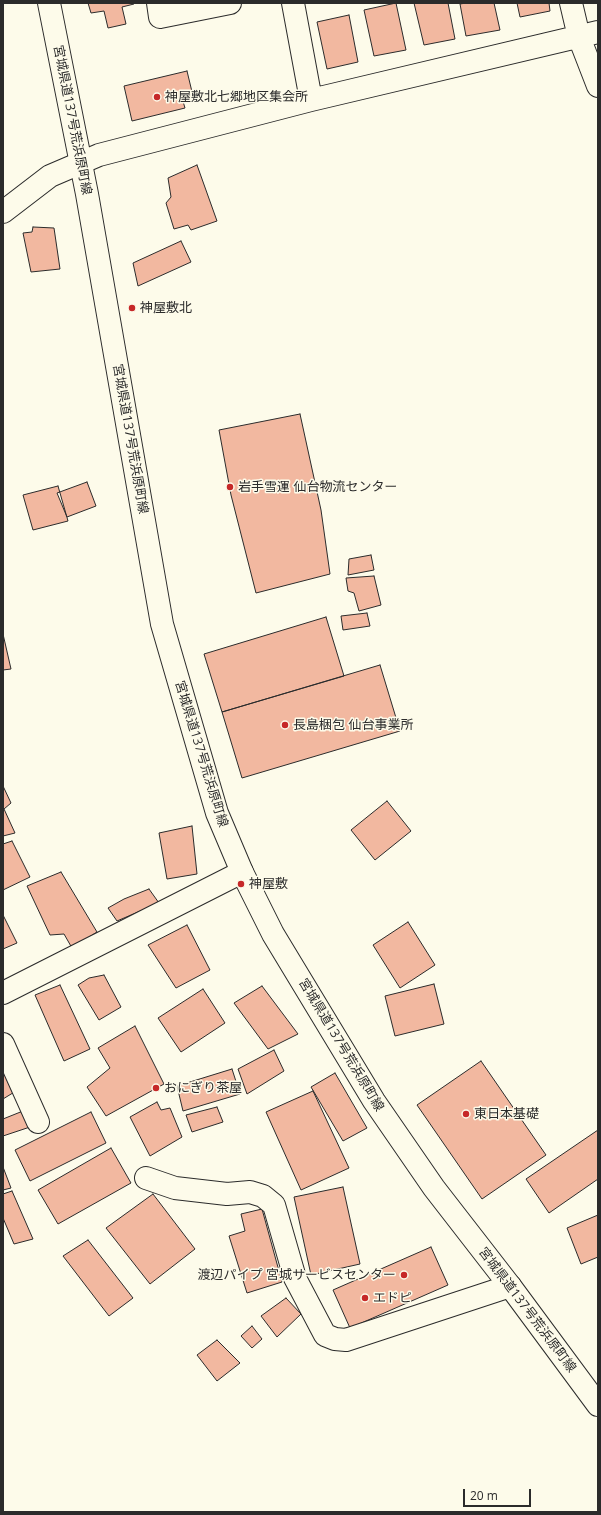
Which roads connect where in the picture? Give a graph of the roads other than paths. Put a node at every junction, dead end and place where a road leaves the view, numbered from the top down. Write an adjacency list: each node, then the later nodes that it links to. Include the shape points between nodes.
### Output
1 (49, 3): 9 (street, 宮城県道137号荒浜原町線)
2 (158, 3): 3 (street, via 160,17)
3 (230, 3)
4 (293, 3): 8 (street)
5 (571, 3): 6 (street)
6 (589, 35): 7 (street); 8 (street)
7 (598, 86)
8 (311, 100): 9 (street, via 99,155)
9 (81, 163): 10 (street, via 50,176); 11 (street, 宮城県道137号荒浜原町線, via 162,624 217,813)
10 (3, 212)
11 (242, 872): 12 (street); 16 (street, 宮城県道137号荒浜原町線, via 273,934 374,1101 434,1188)
12 (3, 993)
13 (3, 1044): 14 (street)
14 (38, 1122)
15 (146, 1178): 16 (street, via 174,1188 227,1194 250,1192 263,1196 274,1205 295,1278 325,1335 335,1339 346,1340)
16 (510, 1286): 17 (street, 宮城県道137号荒浜原町線)
17 (598, 1405)

